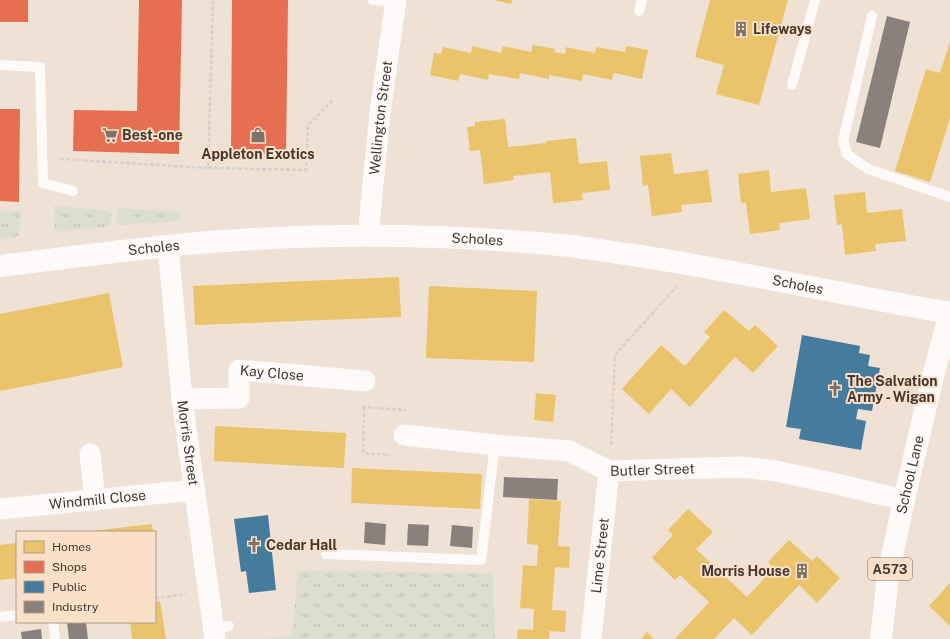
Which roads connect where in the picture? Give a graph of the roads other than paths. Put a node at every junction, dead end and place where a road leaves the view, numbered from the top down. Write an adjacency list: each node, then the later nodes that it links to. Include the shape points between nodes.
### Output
1 (373, 0): 4 (lane)
2 (642, 0): 5 (lane)
3 (814, 0): 8 (lane)
4 (396, 1): 11 (street, Wellington Street, via 380,113)
5 (639, 11)
6 (872, 16): 10 (lane, via 843,141 846,154 868,169)
7 (0, 65): 9 (lane, via 40,67 43,183)
8 (792, 85)
9 (73, 191)
10 (950, 197)
11 (368, 236): 12 (main road, Scholes); 14 (main road, Scholes, via 450,237 572,246 696,265)
12 (168, 246): 13 (main road, Scholes); 16 (street, Morris Street)
13 (0, 266)
14 (950, 313): 23 (main road, School Lane / A573)
15 (365, 380): 16 (street, Kay Close, via 239,370 239,398)
16 (182, 399): 21 (street, Morris Street)
17 (404, 435): 18 (street, Butler Street)
18 (495, 445): 20 (street, Butler Street, via 569,450); 25 (lane, via 481,560)
19 (90, 454): 22 (street)
20 (610, 471): 23 (street, Butler Street, via 741,467 776,471); 31 (street, Lime Street)
21 (194, 490): 22 (street, Windmill Close); 29 (street, Morris Street, via 208,591)
22 (95, 500): 24 (street, Windmill Close)
23 (904, 500): 32 (main road, School Lane / A573, via 888,576)
24 (0, 509)
25 (326, 554)
26 (16, 615): 27 (lane)
27 (0, 618)
28 (53, 623): 30 (lane)
29 (219, 632)
30 (55, 639)
31 (591, 639)
32 (881, 639)

